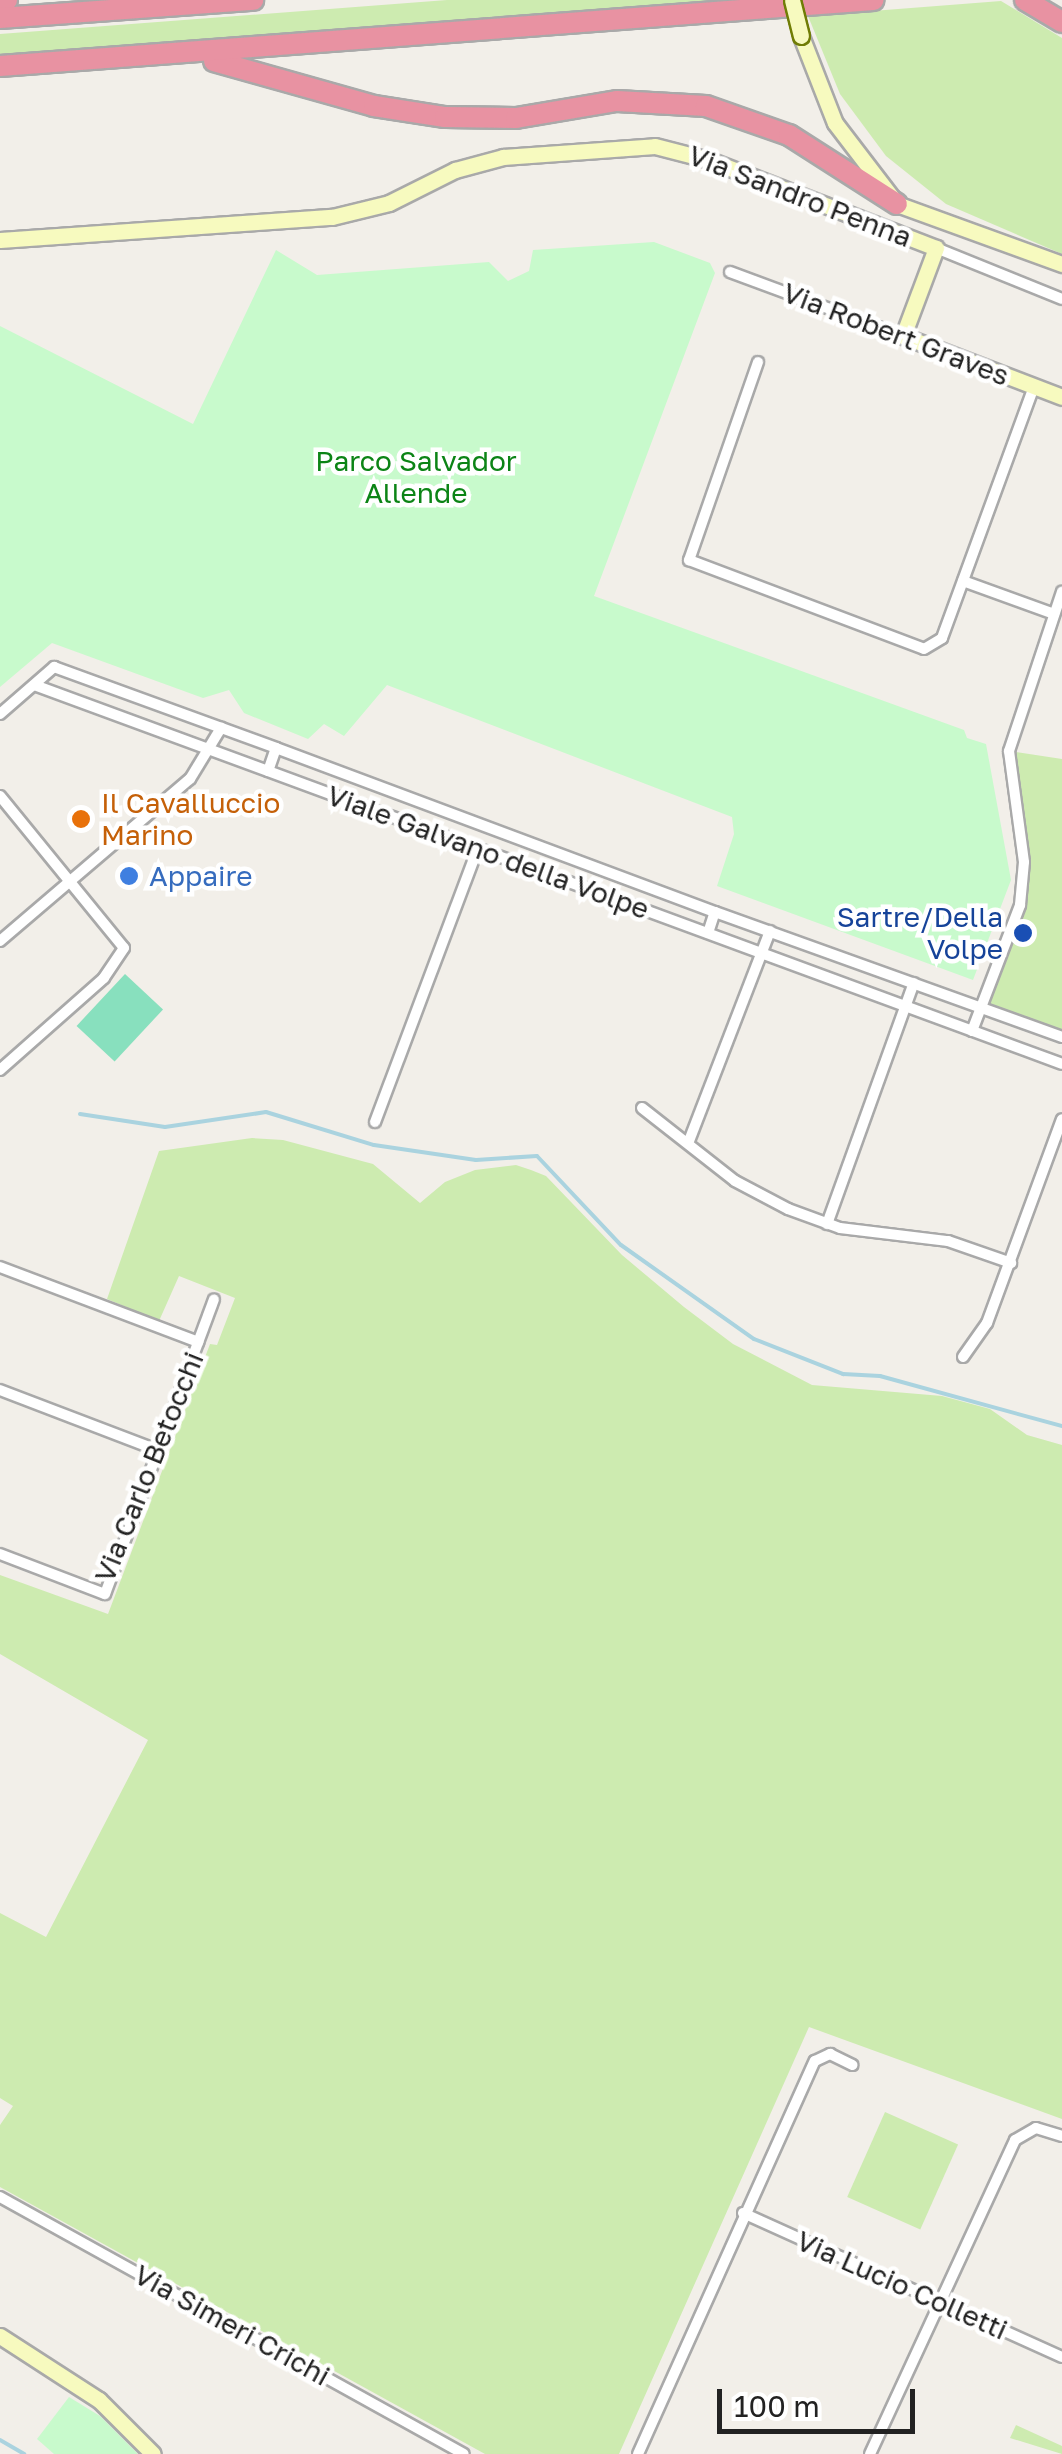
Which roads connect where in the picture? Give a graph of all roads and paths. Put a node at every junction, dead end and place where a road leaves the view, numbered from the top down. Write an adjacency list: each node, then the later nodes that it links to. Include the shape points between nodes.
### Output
1 (254, 0): 5 (highway)
2 (792, 0): 9 (street, bridge, via 835,123)
3 (874, 0): 7 (highway)
4 (1025, 0): 6 (highway)
5 (0, 18)
6 (1062, 22)
7 (158, 58): 8 (highway); 9 (highway, via 245,66 374,106 445,118 516,118 617,101 706,106 789,135)
8 (0, 66)
9 (897, 204): 12 (street)
10 (0, 240): 11 (street, Via Sandro Penna, via 342,216 389,203 478,162 631,144 697,156)
11 (936, 248): 14 (street, Via Sandro Penna); 15 (street)
12 (1062, 264)
13 (730, 272): 15 (street, Via Robert Graves)
14 (1062, 299)
15 (903, 336): 17 (street, Via Robert Graves)
16 (758, 362): 19 (street, via 688,552 693,565 924,649 940,642)
17 (1034, 386): 18 (street, Via Robert Graves); 19 (street)
18 (1062, 397)
19 (963, 581): 21 (street)
20 (1062, 595): 21 (street)
21 (1054, 614): 38 (street, via 1010,750 1022,895)
22 (34, 685): 23 (street); 24 (street, Viale Galvano della Volpe, via 54,667); 26 (street, Viale Galvano della Volpe)
23 (0, 714)
24 (221, 728): 25 (street, Viale Galvano della Volpe); 26 (street)
25 (276, 748): 27 (street); 31 (street, Viale Galvano della Volpe)
26 (212, 751): 27 (street, Viale Galvano della Volpe); 30 (street, via 190,780)
27 (268, 771): 29 (street, Viale Galvano della Volpe)
28 (0, 796): 30 (street)
29 (478, 848): 33 (street, Viale Galvano della Volpe); 45 (street)
30 (72, 880): 34 (street); 42 (street, via 121,938 123,955)
31 (716, 912): 32 (street, Viale Galvano della Volpe); 33 (street)
32 (770, 932): 35 (street); 36 (street, Viale Galvano della Volpe)
33 (708, 933): 35 (street, Viale Galvano della Volpe)
34 (0, 941)
35 (762, 953): 37 (street, Viale Galvano della Volpe); 46 (street)
36 (914, 983): 37 (street); 38 (street, Viale Galvano della Volpe)
37 (905, 1006): 39 (street, Viale Galvano della Volpe); 47 (street)
38 (982, 1007): 39 (street); 40 (street, Viale Galvano della Volpe)
39 (972, 1031): 41 (street, Viale Galvano della Volpe)
40 (1062, 1036)
41 (1062, 1064)
42 (0, 1070)
43 (642, 1108): 46 (street)
44 (1062, 1118): 48 (street)
45 (375, 1122)
46 (689, 1141): 47 (street, via 746,1188)
47 (826, 1224): 48 (street, via 948,1241)
48 (1011, 1262): 52 (street, via 982,1333)
49 (0, 1267): 51 (street)
50 (214, 1300): 51 (street, Via Carlo Betocchi)
51 (198, 1342): 54 (street, Via Carlo Betocchi)
52 (963, 1356)
53 (0, 1390): 54 (street)
54 (157, 1450): 55 (street, Via Carlo Betocchi, via 105,1594)
55 (0, 1554)
56 (853, 2065): 59 (street, via 830,2054 815,2060)
57 (1062, 2136): 60 (street, via 1028,2129 1015,2140)
58 (0, 2196): 65 (street, Via Simeri Crichi)
59 (743, 2213): 60 (street, Via Lucio Colletti); 63 (street)
60 (939, 2302): 62 (street, Via Lucio Colletti); 66 (street)
61 (0, 2336): 64 (street, via 99,2400)
62 (1062, 2357)
63 (642, 2453)
64 (153, 2454)
65 (464, 2454)
66 (870, 2454)

